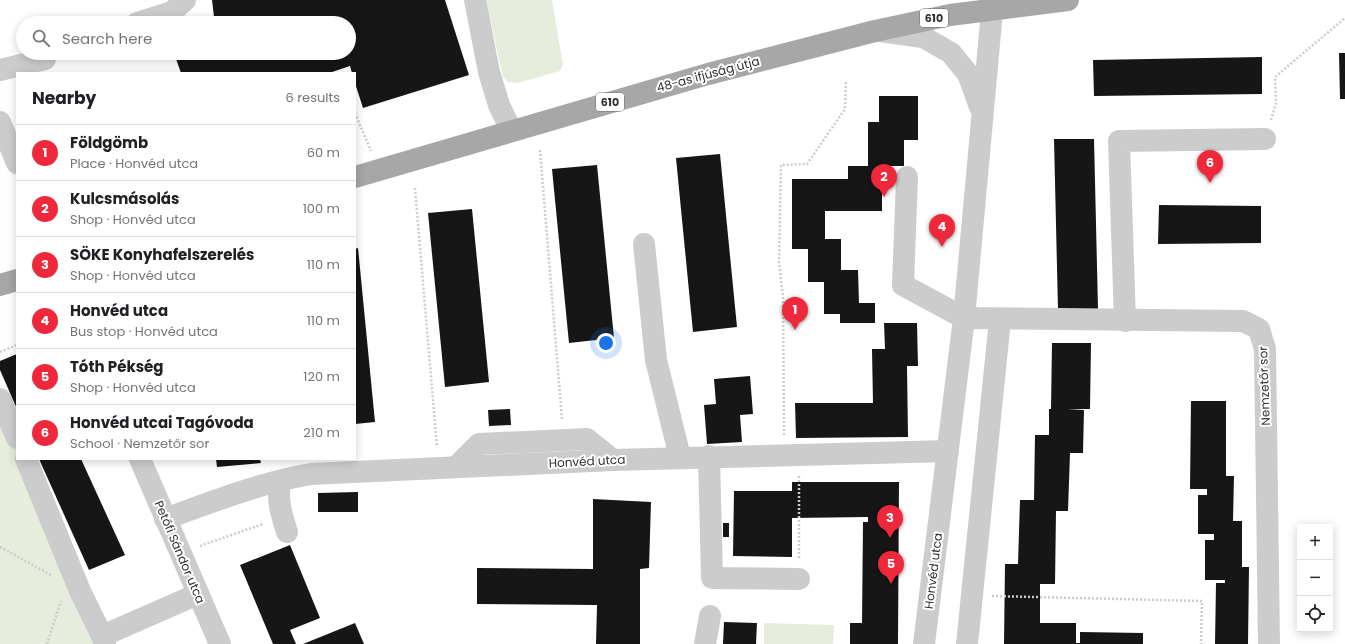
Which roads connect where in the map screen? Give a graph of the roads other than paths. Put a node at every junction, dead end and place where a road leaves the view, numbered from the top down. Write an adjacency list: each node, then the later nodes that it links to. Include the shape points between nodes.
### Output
1 (185, 0): 5 (street, via 172,12)
2 (475, 0): 10 (street, via 498,105)
3 (1068, 0): 4 (main road, 48-as ifjúság útja / 610)
4 (993, 4): 6 (main road, 48-as ifjúság útja / 610); 9 (street, Honvéd utca)
5 (159, 16)
6 (875, 31): 9 (street, Honvéd utca, via 923,37 951,53 968,74); 10 (main road, 48-as ifjúság útja / 610, via 708,74)
7 (41, 60): 8 (street)
8 (0, 70)
9 (982, 114): 20 (street, Honvéd utca)
10 (511, 130): 14 (main road, 48-as ifjúság útja / 610)
11 (2, 132): 13 (street)
12 (1265, 140): 22 (street, via 1119,141)
13 (16, 161)
14 (356, 177)
15 (907, 177): 20 (street, via 904,285)
16 (644, 244): 27 (street, via 656,360)
17 (16, 280): 18 (main road)
18 (0, 286): 19 (street)
19 (16, 288)
20 (964, 318): 21 (street, Nemzetőr sor); 25 (street, Honvéd utca)
21 (1000, 320): 22 (street, Nemzetőr sor); 42 (street)
22 (1125, 321): 43 (street, Nemzetőr sor, via 1243,321 1259,329 1265,349)
23 (0, 398): 24 (street)
24 (16, 436)
25 (948, 451): 26 (street, Honvéd utca); 41 (street, Honvéd utca)
26 (709, 456): 27 (street, Honvéd utca); 35 (street, via 712,578)
27 (680, 458): 30 (street, Honvéd utca)
28 (26, 460): 38 (street, via 80,591)
29 (140, 460): 33 (street, Petőfi Sándor utca)
30 (613, 460): 31 (street, Honvéd utca); 31 (street, via 587,439 479,444)
31 (448, 468): 32 (street, Honvéd utca, via 311,474)
32 (280, 481): 33 (street, Honvéd utca); 34 (street, via 279,506)
33 (165, 519): 36 (street, Petőfi Sándor utca)
34 (285, 524)
35 (799, 579)
36 (198, 594): 38 (street); 39 (street, Petőfi Sándor utca)
37 (710, 616): 40 (street)
38 (104, 640)
39 (220, 644)
40 (705, 644)
41 (924, 644)
42 (967, 644)
43 (1269, 644)

